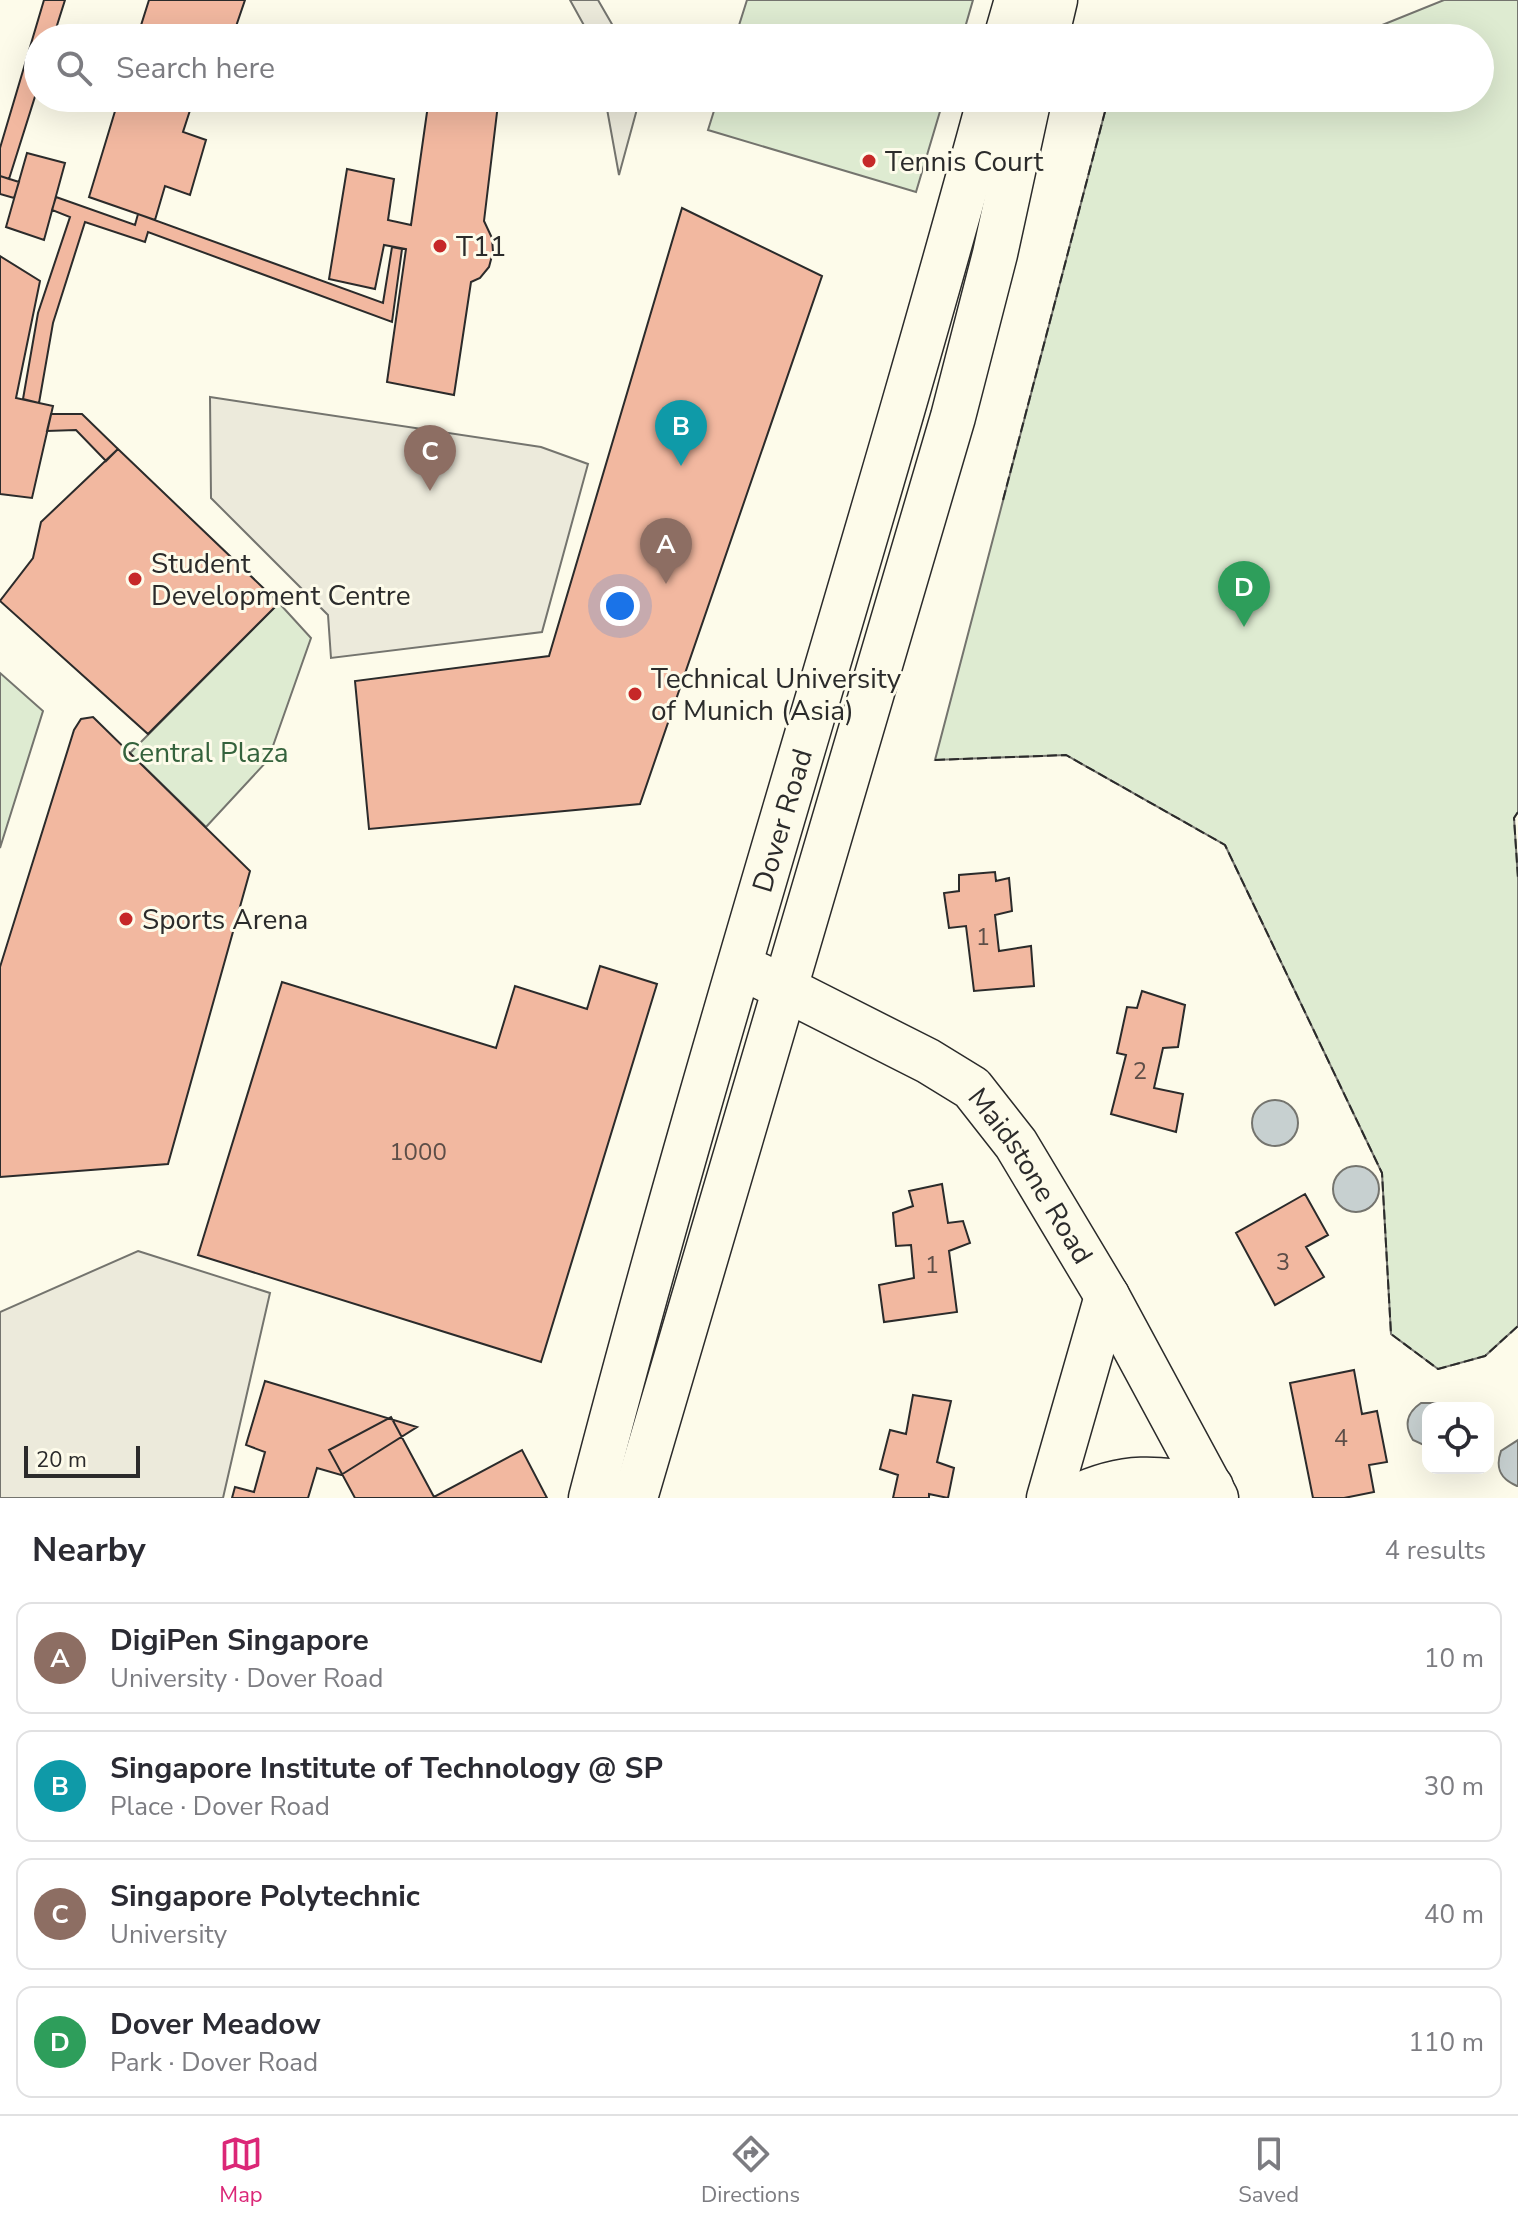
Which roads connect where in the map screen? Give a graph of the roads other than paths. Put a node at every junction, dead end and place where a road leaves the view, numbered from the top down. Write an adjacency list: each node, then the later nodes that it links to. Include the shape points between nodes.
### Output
1 (1017, 0): 3 (street)
2 (1055, 0): 4 (street)
3 (1010, 24)
4 (1049, 24)
5 (986, 112): 7 (street, Dover Road)
6 (1026, 112): 8 (street, Dover Road, via 953,417)
7 (737, 967): 8 (street, Maidstone Road); 11 (street, Dover Road)
8 (785, 987): 9 (street, Maidstone Road, via 972,1088 1016,1144); 12 (street, Dover Road)
9 (1107, 1296): 10 (street, Maidstone Road); 13 (street)
10 (1213, 1492): 14 (street, via 1150,1477 1101,1485)
11 (591, 1498)
12 (635, 1498)
13 (1049, 1498)
14 (1074, 1498)

